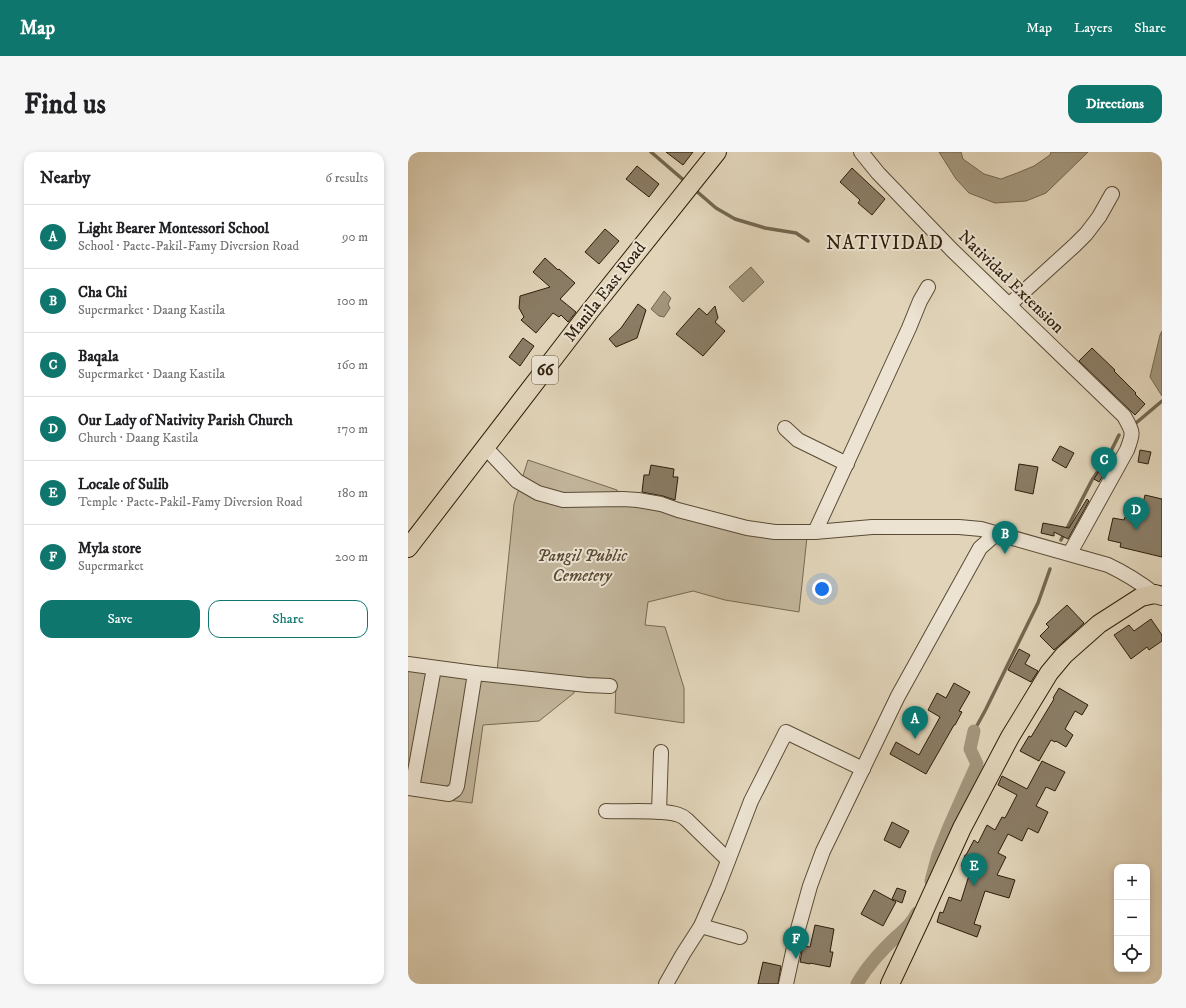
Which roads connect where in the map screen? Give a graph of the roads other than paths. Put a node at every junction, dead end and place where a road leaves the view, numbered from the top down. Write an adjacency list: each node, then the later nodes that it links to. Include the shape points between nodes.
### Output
1 (716, 152): 7 (main road, Manila East Road / 66)
2 (861, 152): 5 (street, Natividad Extension, via 946,245)
3 (1112, 194): 5 (street, via 1086,234)
4 (928, 287): 8 (street)
5 (1009, 305): 12 (street, Natividad Extension, via 1124,416 1131,428 1132,437 1127,450)
6 (785, 428): 8 (street, via 798,440)
7 (485, 447): 9 (street, via 517,481 538,493 563,500 638,500 759,530); 11 (main road, Manila East Road / 66)
8 (847, 464): 9 (street)
9 (815, 532): 10 (street, via 872,527 959,527)
10 (997, 533): 12 (street); 19 (street, via 980,548 964,576 898,696)
11 (408, 548)
12 (1070, 553): 13 (street, via 1121,571)
13 (1158, 595): 28 (main road, via 1141,597 1099,624 1068,650 1049,673 1010,737 962,828)
14 (408, 664): 15 (street)
15 (434, 668): 16 (street); 20 (street)
16 (475, 673): 17 (street); 20 (street, via 455,790 449,794)
17 (610, 686)
18 (661, 752): 22 (street)
19 (863, 769): 23 (street, via 786,732 751,801); 27 (street, via 823,851 810,886)
20 (410, 788)
21 (606, 812): 22 (street)
22 (659, 812): 23 (street, via 674,813 684,818)
23 (728, 860): 24 (street)
24 (701, 926): 25 (street); 26 (street)
25 (740, 937)
26 (666, 984)
27 (786, 984)
28 (890, 984)

